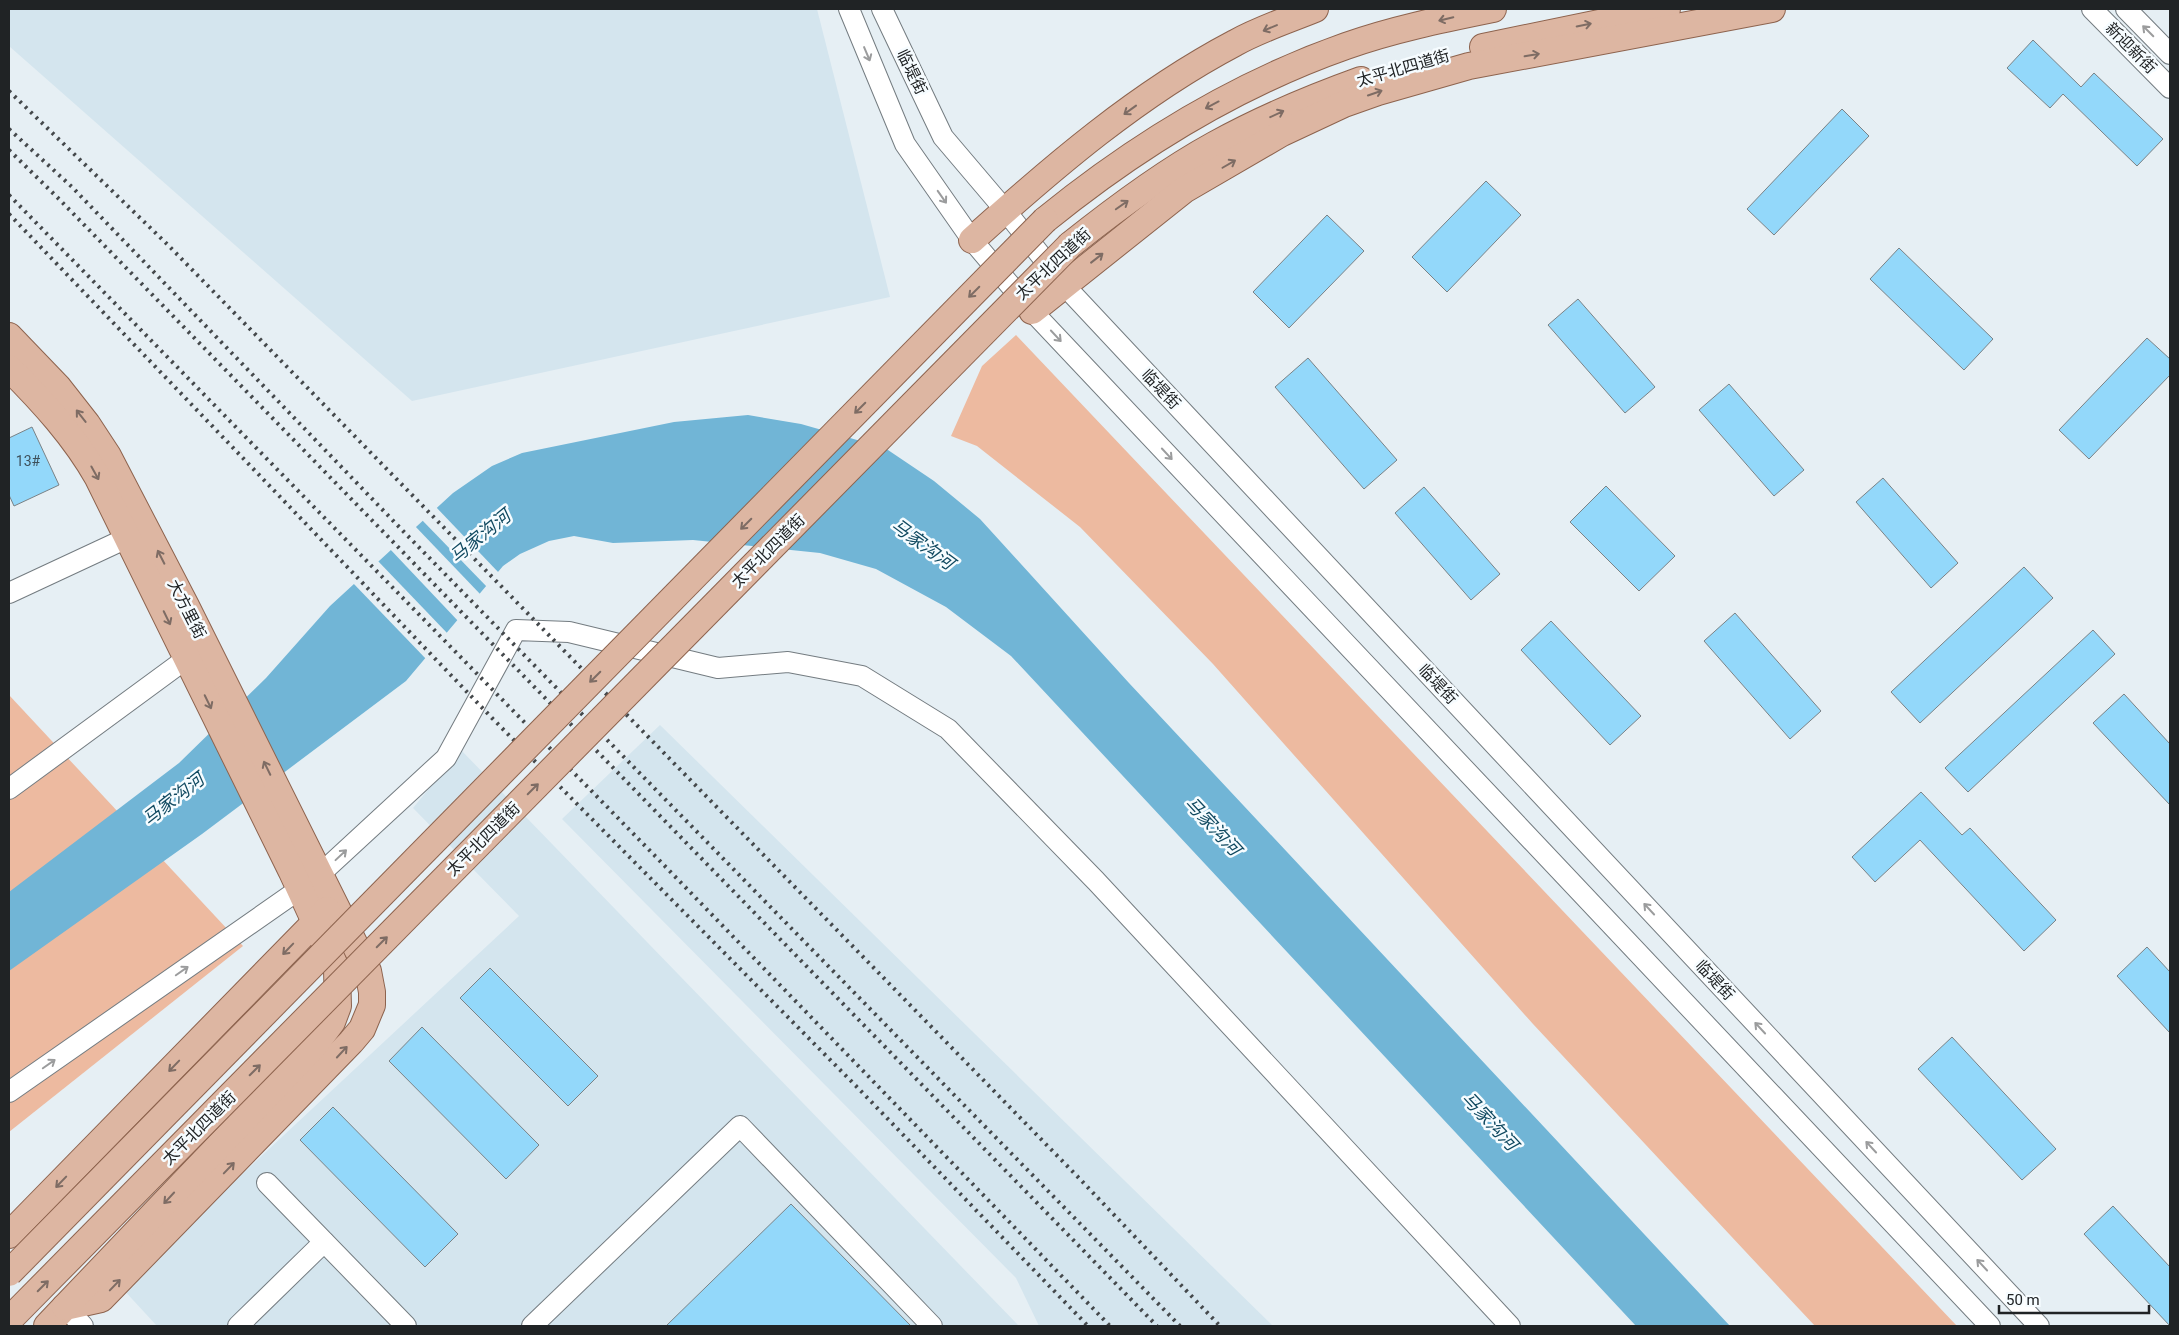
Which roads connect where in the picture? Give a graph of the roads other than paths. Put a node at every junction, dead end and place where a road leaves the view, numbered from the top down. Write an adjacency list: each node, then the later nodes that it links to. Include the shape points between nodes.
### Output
1 (848, 9): 12 (street, 临堤街, one-way to 12, via 905,144)
2 (882, 9): 11 (street, 临堤街, via 943,137)
3 (1315, 9): 11 (main road, one-way to 11, via 1236,42 1180,75 1070,154)
4 (1493, 9): 30 (main road, one-way to 30, bridge, via 1346,46 1241,90 1153,140 1045,220)
5 (1667, 9): 32 (main road, 太平北四道街, one-way to 5, bridge, via 1070,245 1107,216 1214,145 1316,96 1412,64)
6 (1772, 9): 13 (main road, 太平北四道街, one-way to 6, via 1184,190 1282,133 1344,104 1470,66)
7 (2092, 9): 10 (street, 新迎新街)
8 (2126, 9): 9 (street, 新迎新街, one-way to 8)
9 (2170, 54)
10 (2170, 88)
11 (1005, 210): 12 (main road); 13 (street, 临堤街)
12 (972, 240): 14 (street, 临堤街)
13 (1064, 285): 14 (main road, 太平北四道街); 41 (street, 临堤街, one-way to 13)
14 (1032, 311): 40 (street, 临堤街, one-way to 40)
15 (9, 336): 19 (main road, 大方里街, one-way to 15, via 128,493 97,439 58,387)
16 (9, 368): 17 (main road, 大方里街, one-way to 17, via 86,457)
17 (127, 538): 18 (street); 19 (main road, 大方里街, one-way to 19)
18 (9, 594)
19 (197, 653): 20 (street); 21 (main road, 大方里街)
20 (9, 789)
21 (278, 818): 22 (main road, 大方里街); 23 (main road, 大方里街)
22 (320, 874): 23 (street); 24 (main road, 大方里街); 39 (street, one-way to 39, via 446,758 516,630 569,632 718,668 788,662 862,676 948,729 1096,881)
23 (300, 890): 25 (main road, 大方里街); 26 (street, one-way to 23)
24 (335, 903): 25 (main road); 31 (main road, 大方里街, one-way to 24, via 101,1299 362,1029 372,1005 371,980)
25 (314, 922): 28 (main road, one-way to 28); 31 (main road, 大方里街, one-way to 31, via 337,970 338,1006 332,1022 314,1046)
26 (9, 1092)
27 (267, 1183): 29 (street)
28 (9, 1235)
29 (324, 1242): 35 (street); 36 (street)
30 (9, 1273)
31 (65, 1307): 33 (main road, 大方里街); 34 (street)
32 (9, 1320)
33 (46, 1326)
34 (82, 1326)
35 (238, 1326)
36 (406, 1326)
37 (532, 1326): 38 (street, via 740,1126)
38 (932, 1326)
39 (1510, 1326)
40 (1990, 1326)
41 (2040, 1326)

